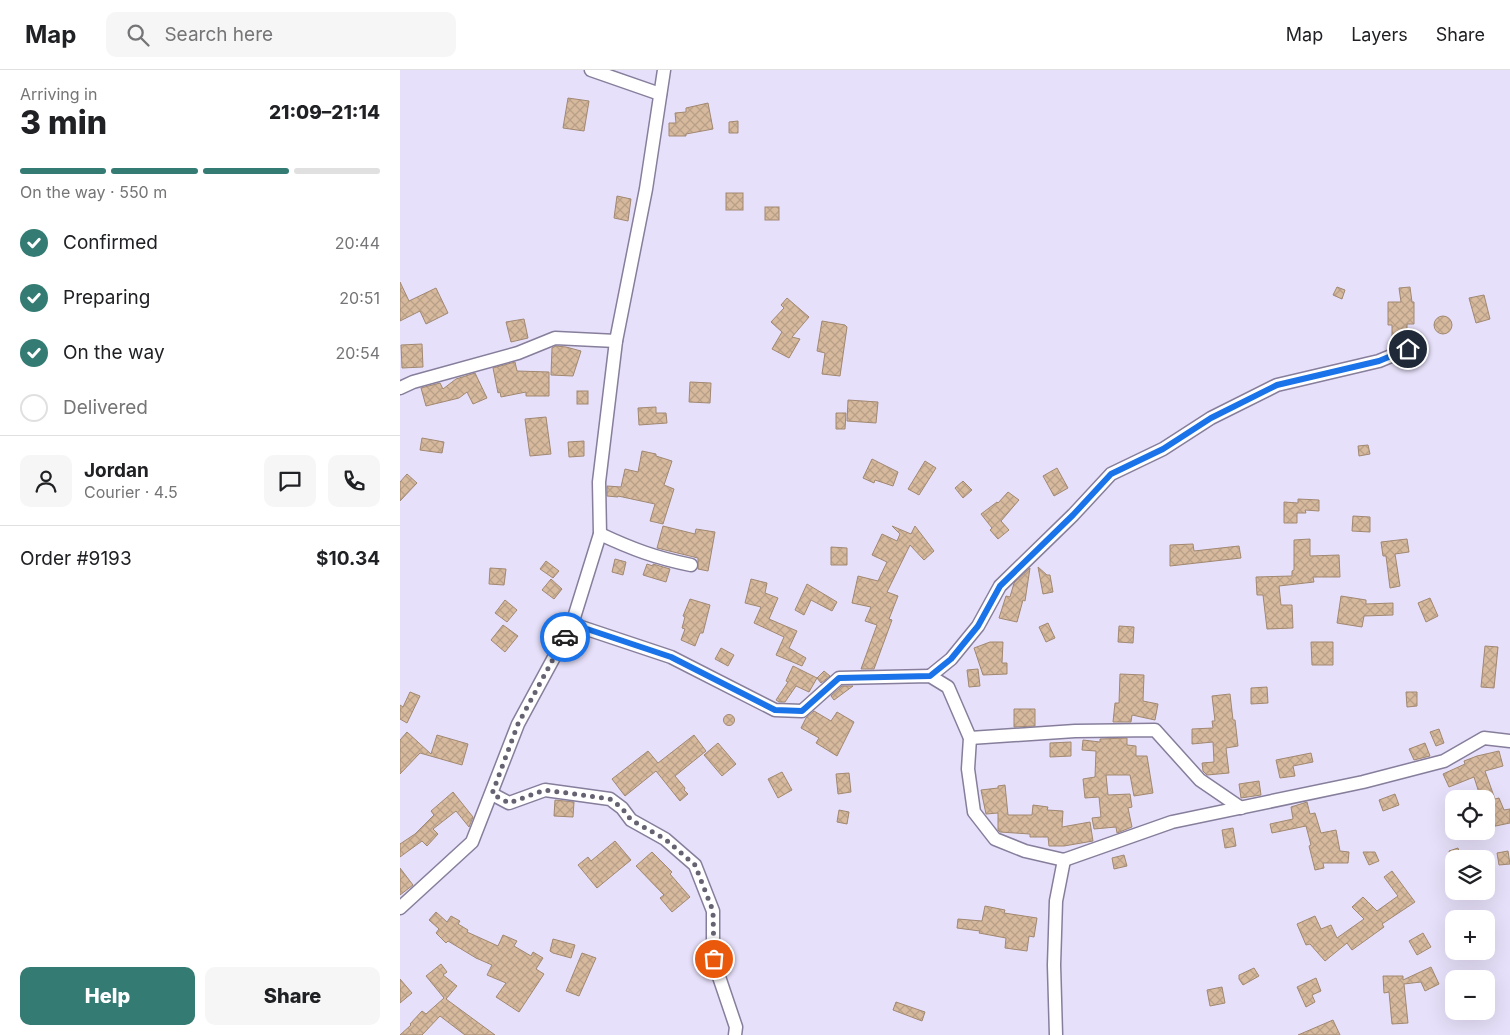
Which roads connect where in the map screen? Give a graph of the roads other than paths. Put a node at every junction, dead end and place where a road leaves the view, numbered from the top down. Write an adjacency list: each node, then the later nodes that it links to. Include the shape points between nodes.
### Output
1 (591, 70): 3 (street)
2 (664, 70): 3 (street)
3 (660, 94): 4 (street, via 646,189)
4 (616, 341): 6 (street, via 556,338 518,353); 7 (street, via 599,482)
5 (1408, 349): 10 (street, via 1379,361 1277,385 1211,418 1163,449 1111,474 1000,586 978,626 951,659)
6 (400, 388)
7 (600, 534): 8 (street, via 630,548); 9 (street)
8 (691, 565)
9 (572, 624): 10 (street, via 671,657 775,710 802,711 839,678); 13 (street, via 518,724)
10 (930, 676): 11 (street, via 948,687)
11 (970, 738): 14 (street, via 1155,730 1200,780); 15 (street, via 968,770 974,812 995,839 1025,851)
12 (1510, 741): 14 (street, via 1484,738 1444,761)
13 (492, 794): 16 (street, via 472,842); 17 (street, via 509,803 545,790 610,799 631,820 665,839 695,865 713,911 714,959 736,1027)
14 (1240, 808): 15 (street, via 1172,822)
15 (1064, 860): 18 (street, via 1056,901)
16 (400, 908)
17 (735, 1035)
18 (1056, 1035)

